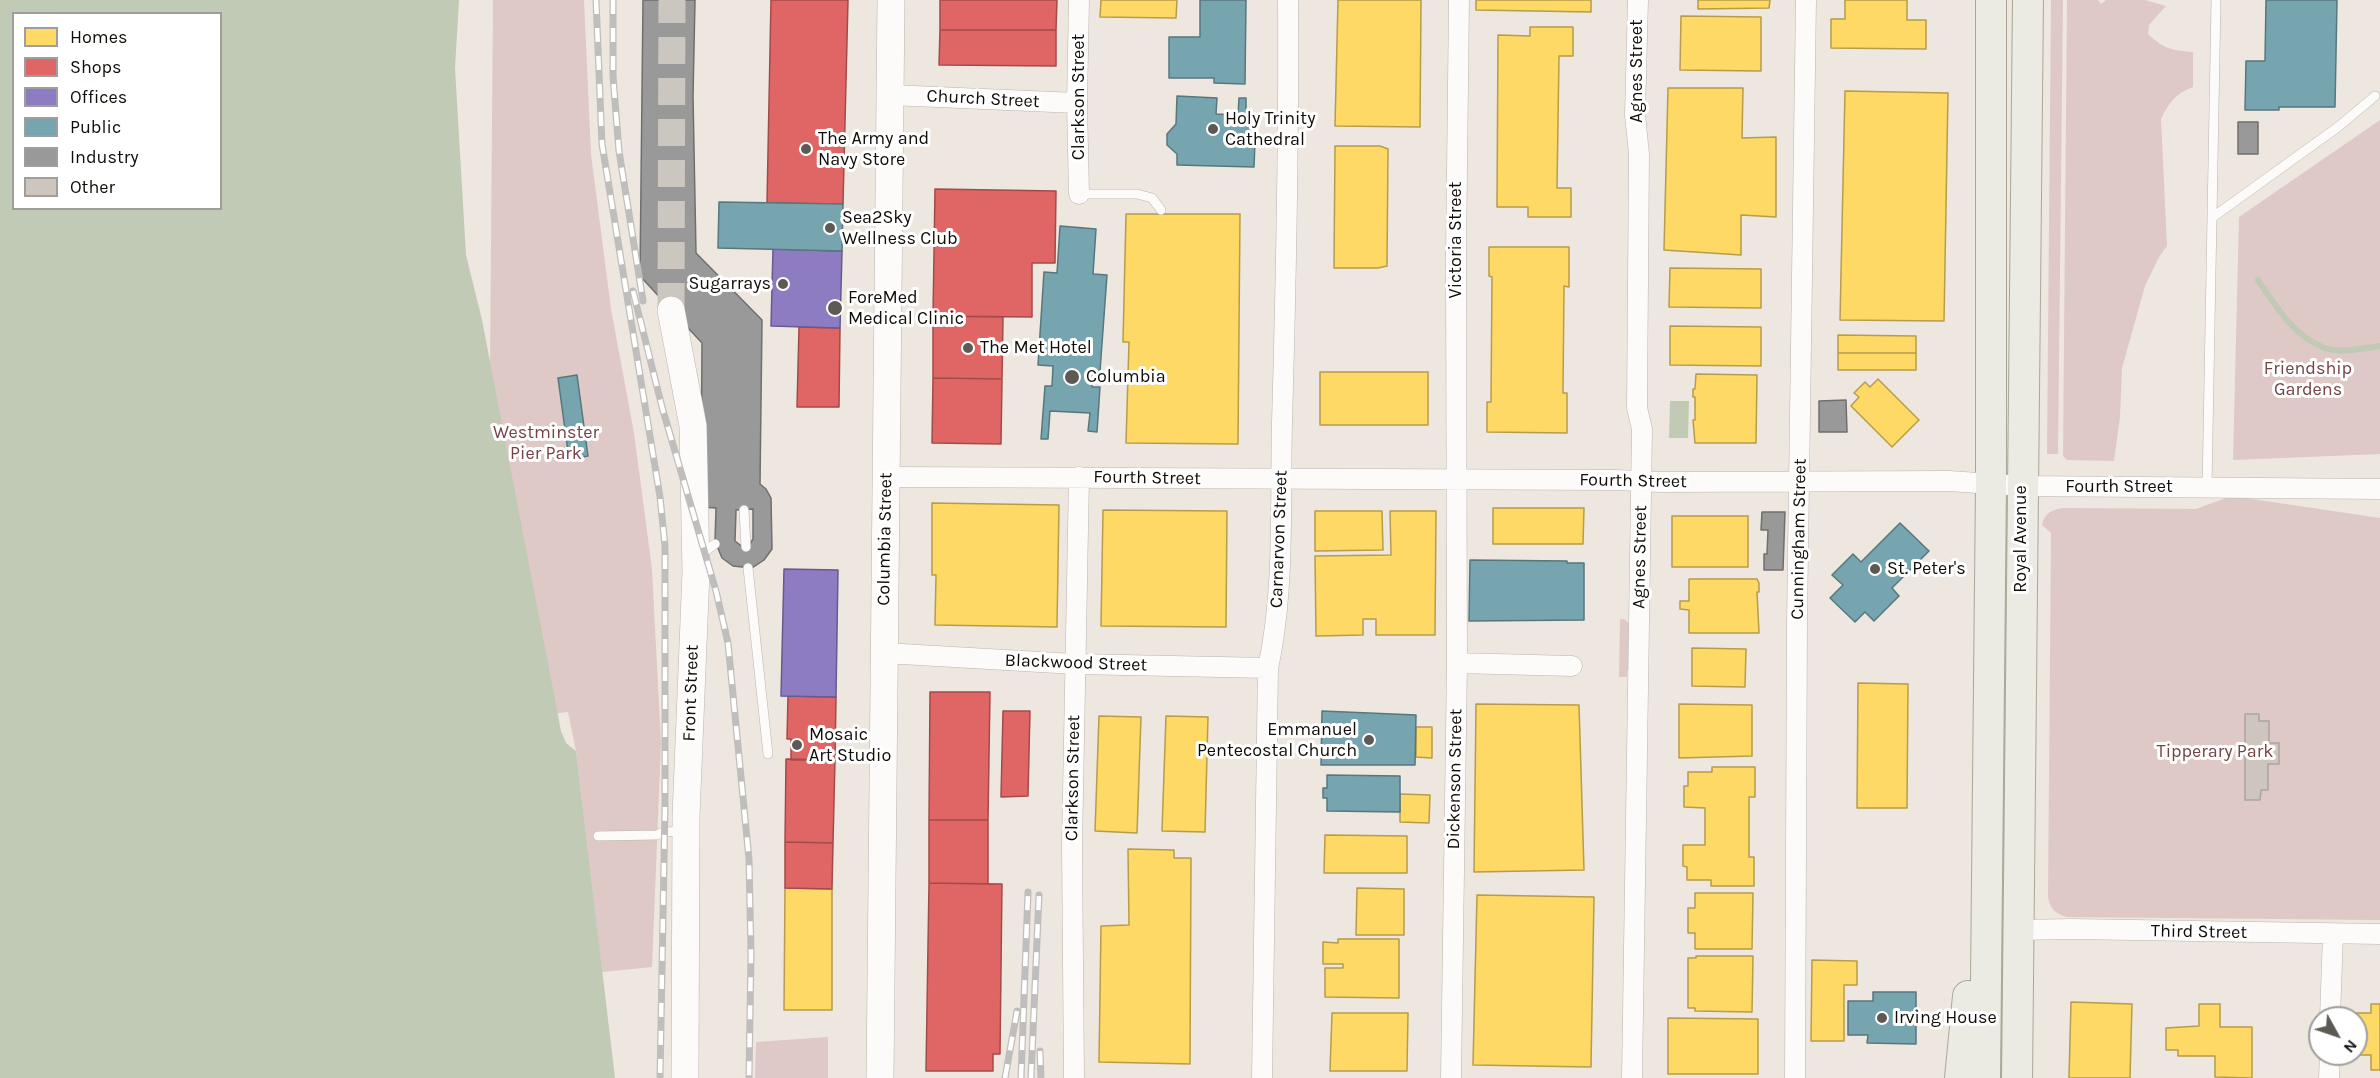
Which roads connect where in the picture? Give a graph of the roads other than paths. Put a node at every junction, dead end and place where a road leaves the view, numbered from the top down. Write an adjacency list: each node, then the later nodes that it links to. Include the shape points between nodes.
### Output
1 (891, 0): 10 (street, Columbia Street)
2 (1079, 0): 12 (street, Clarkson Street)
3 (1288, 0): 19 (street, Carnarvon Street)
4 (1459, 0): 20 (street, Victoria Street)
5 (1638, 0): 21 (street, Agnes Street, via 1635,116 1639,154 1637,408 1642,429)
6 (1806, 0): 22 (street, Cunningham Street)
7 (1991, 0): 23 (main road, Royal Avenue)
8 (2028, 0): 24 (main road, Royal Avenue)
9 (2216, 0): 15 (lane)
10 (890, 95): 12 (street, Church Street); 17 (street, Columbia Street)
11 (2375, 96): 15 (lane, via 2338,128)
12 (1077, 103): 13 (street, Clarkson Street)
13 (1079, 194): 14 (lane, via 1137,194 1152,198)
14 (1161, 210)
15 (2213, 217): 25 (lane)
16 (670, 310): 38 (street, Front Street, via 693,426 705,551)
17 (886, 477): 18 (street, Fourth Street); 32 (street, Columbia Street)
18 (1079, 477): 19 (street, Fourth Street); 34 (street, Clarkson Street)
19 (1282, 479): 20 (street, Fourth Street); 36 (street, Carnarvon Street, via 1275,636)
20 (1457, 479): 21 (street, Fourth Street); 33 (street, Dickenson Street)
21 (1641, 482): 22 (street, Fourth Street); 50 (street, Agnes Street)
22 (1800, 482): 23 (street, Fourth Street); 51 (street, Cunningham Street)
23 (1991, 484): 24 (street, Fourth Street); 40 (main road, Royal Avenue)
24 (2022, 486): 25 (street, Fourth Street); 41 (main road, Royal Avenue)
25 (2207, 488): 26 (street, Fourth Street)
26 (2380, 489)
27 (744, 510): 28 (lane)
28 (745, 525): 29 (lane); 30 (lane)
29 (736, 531)
30 (746, 548)
31 (748, 568): 37 (lane)
32 (884, 653): 34 (street, Blackwood Street); 46 (street, Columbia Street)
33 (1457, 663): 35 (street); 49 (street, Dickenson Street)
34 (1075, 664): 36 (street, Blackwood Street); 47 (street, Clarkson Street)
35 (1572, 666)
36 (1268, 668): 48 (street, Carnarvon Street)
37 (768, 754)
38 (686, 831): 39 (lane); 45 (street, Front Street)
39 (598, 836)
40 (1987, 930): 52 (main road, via 1974,954); 53 (main road, Royal Avenue)
41 (2018, 930): 42 (street, Third Street); 54 (main road, Royal Avenue)
42 (2333, 934): 43 (street, Third Street); 44 (street)
43 (2380, 934)
44 (2330, 1006)
45 (685, 1078)
46 (880, 1078)
47 (1074, 1078)
48 (1263, 1078)
49 (1451, 1078)
50 (1632, 1078)
51 (1795, 1078)
52 (1960, 1078)
53 (1985, 1078)
54 (2017, 1078)

